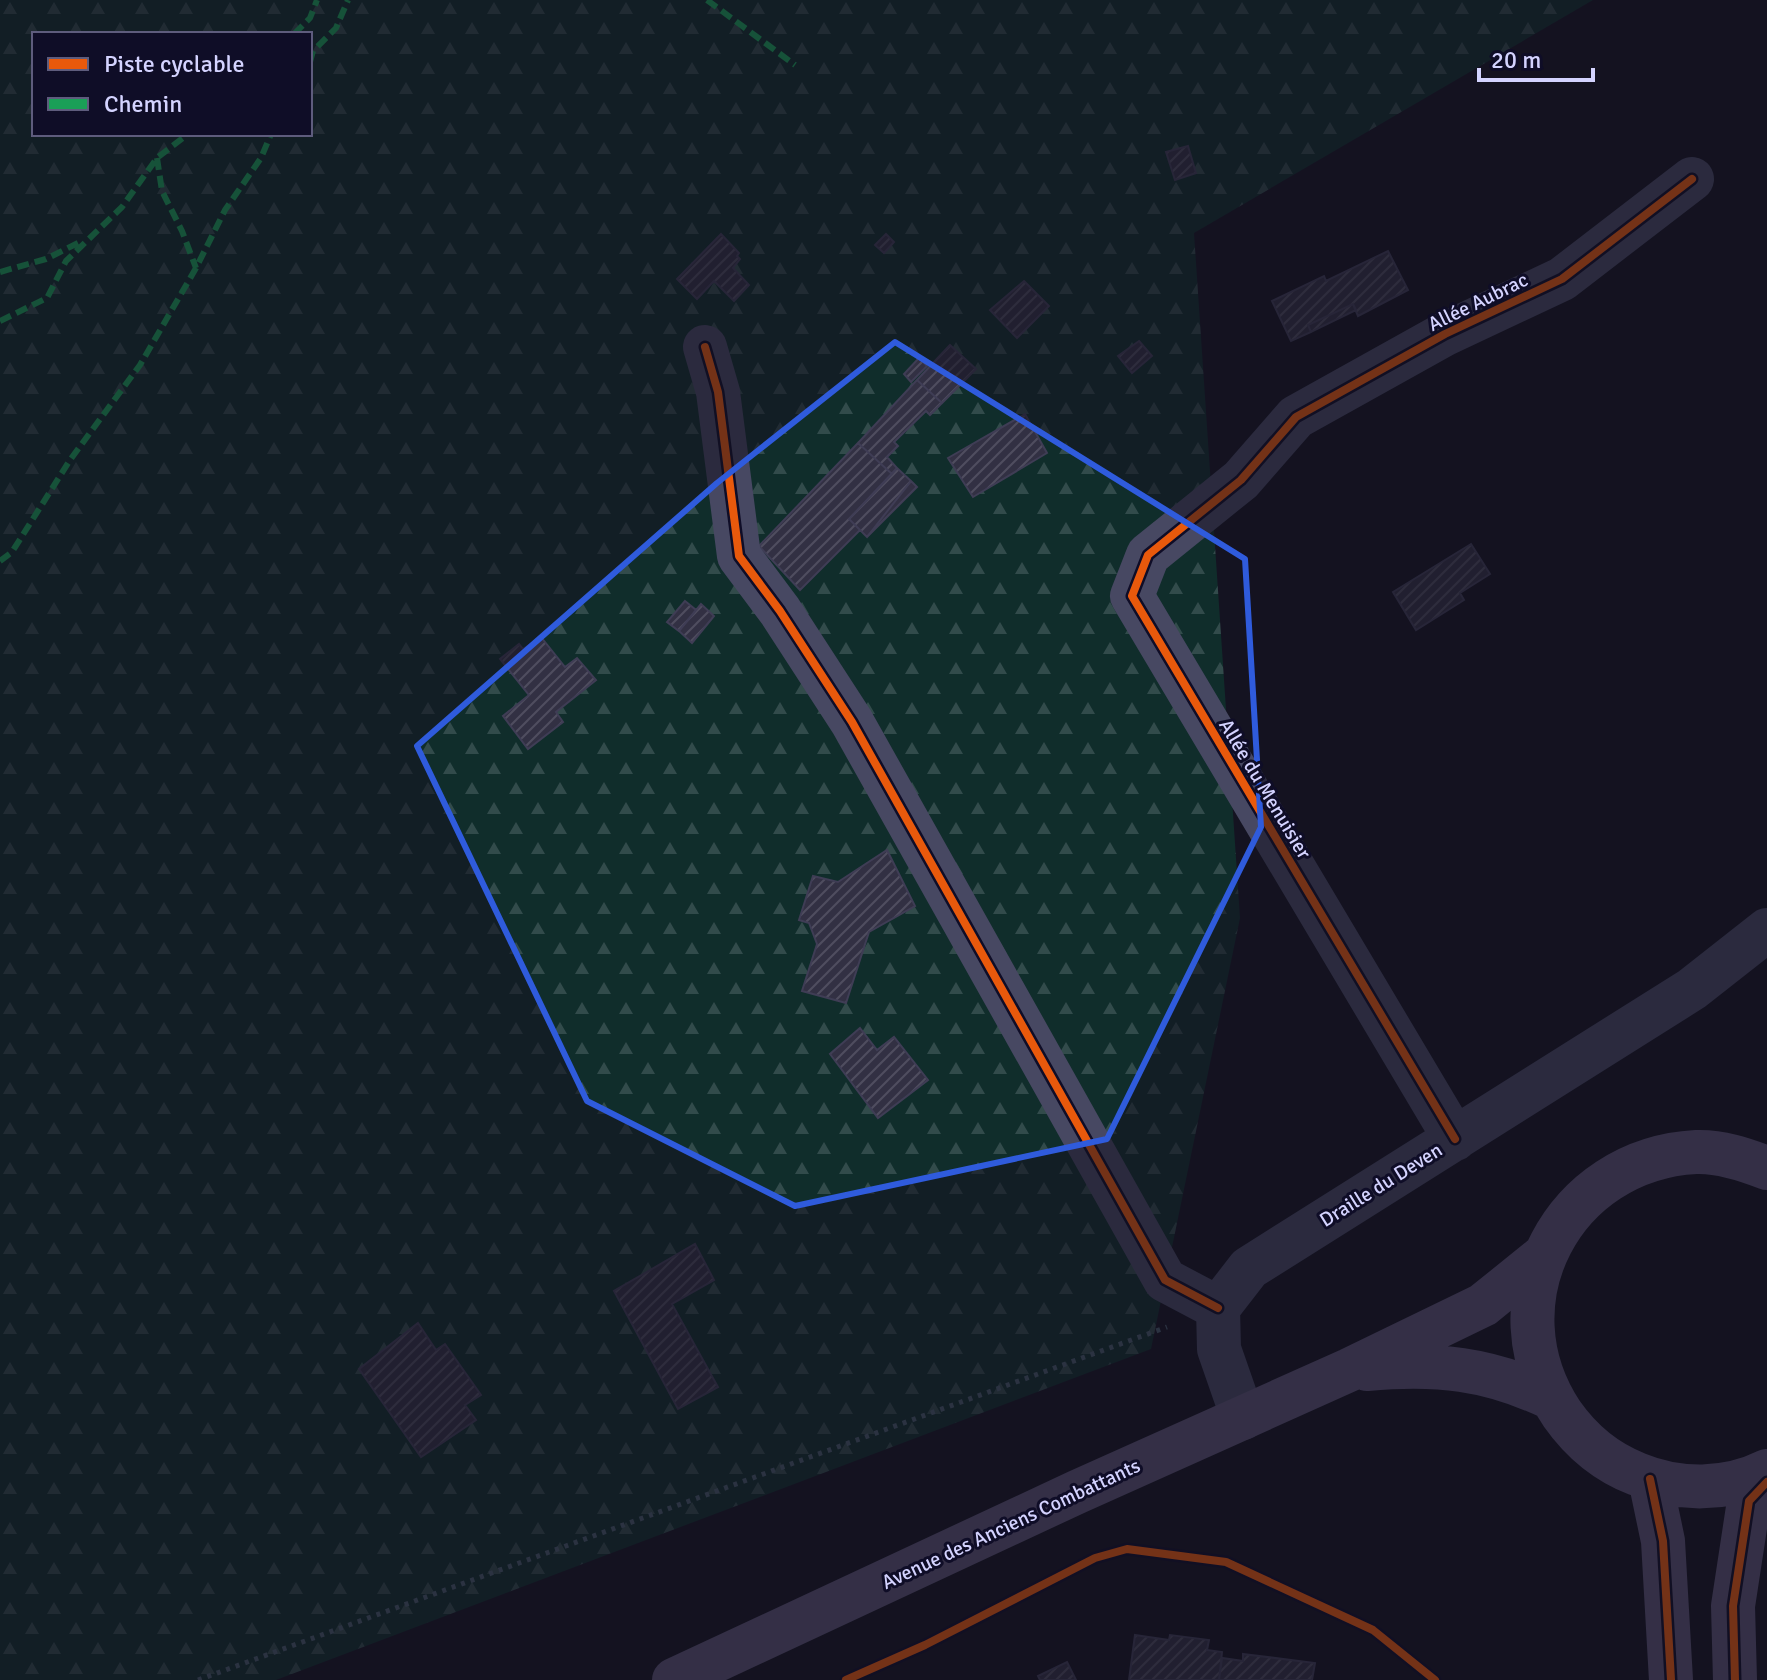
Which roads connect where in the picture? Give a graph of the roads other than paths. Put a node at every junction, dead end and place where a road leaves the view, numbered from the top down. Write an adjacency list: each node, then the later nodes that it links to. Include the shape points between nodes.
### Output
1 (1692, 179): 3 (street, Allée Aubrac, via 1562,279 1445,334 1296,417)
2 (705, 347): 8 (street, via 718,392 739,556 852,722 1165,1280)
3 (1241, 480): 5 (street, Allée du Menuisier, via 1148,555 1132,596)
4 (1767, 930): 5 (street, Draille du Deven, via 1692,989)
5 (1455, 1139): 8 (street, Draille du Deven, via 1249,1268)
6 (1757, 1154): 7 (main road, via 1698,1152 1659,1157 1623,1170 1590,1192 1564,1221)
7 (1545, 1255): 9 (main road, Avenue des Anciens Combattants, via 1483,1305); 10 (main road, via 1534,1290 1532,1327 1537,1364)
8 (1218, 1308): 11 (street, via 1219,1349)
9 (1349, 1370): 10 (main road, Avenue des Anciens Combattants, via 1408,1365 1465,1369 1515,1380); 11 (main road, Avenue des Anciens Combattants)
10 (1551, 1398): 13 (main road, via 1592,1448)
11 (1243, 1418): 15 (main road, Avenue des Anciens Combattants)
12 (1767, 1471): 13 (main road, via 1720,1485)
13 (1650, 1479): 16 (main road, via 1663,1541)
14 (1767, 1482): 17 (main road, via 1749,1501 1733,1606)
15 (674, 1680)
16 (1671, 1680)
17 (1735, 1680)

